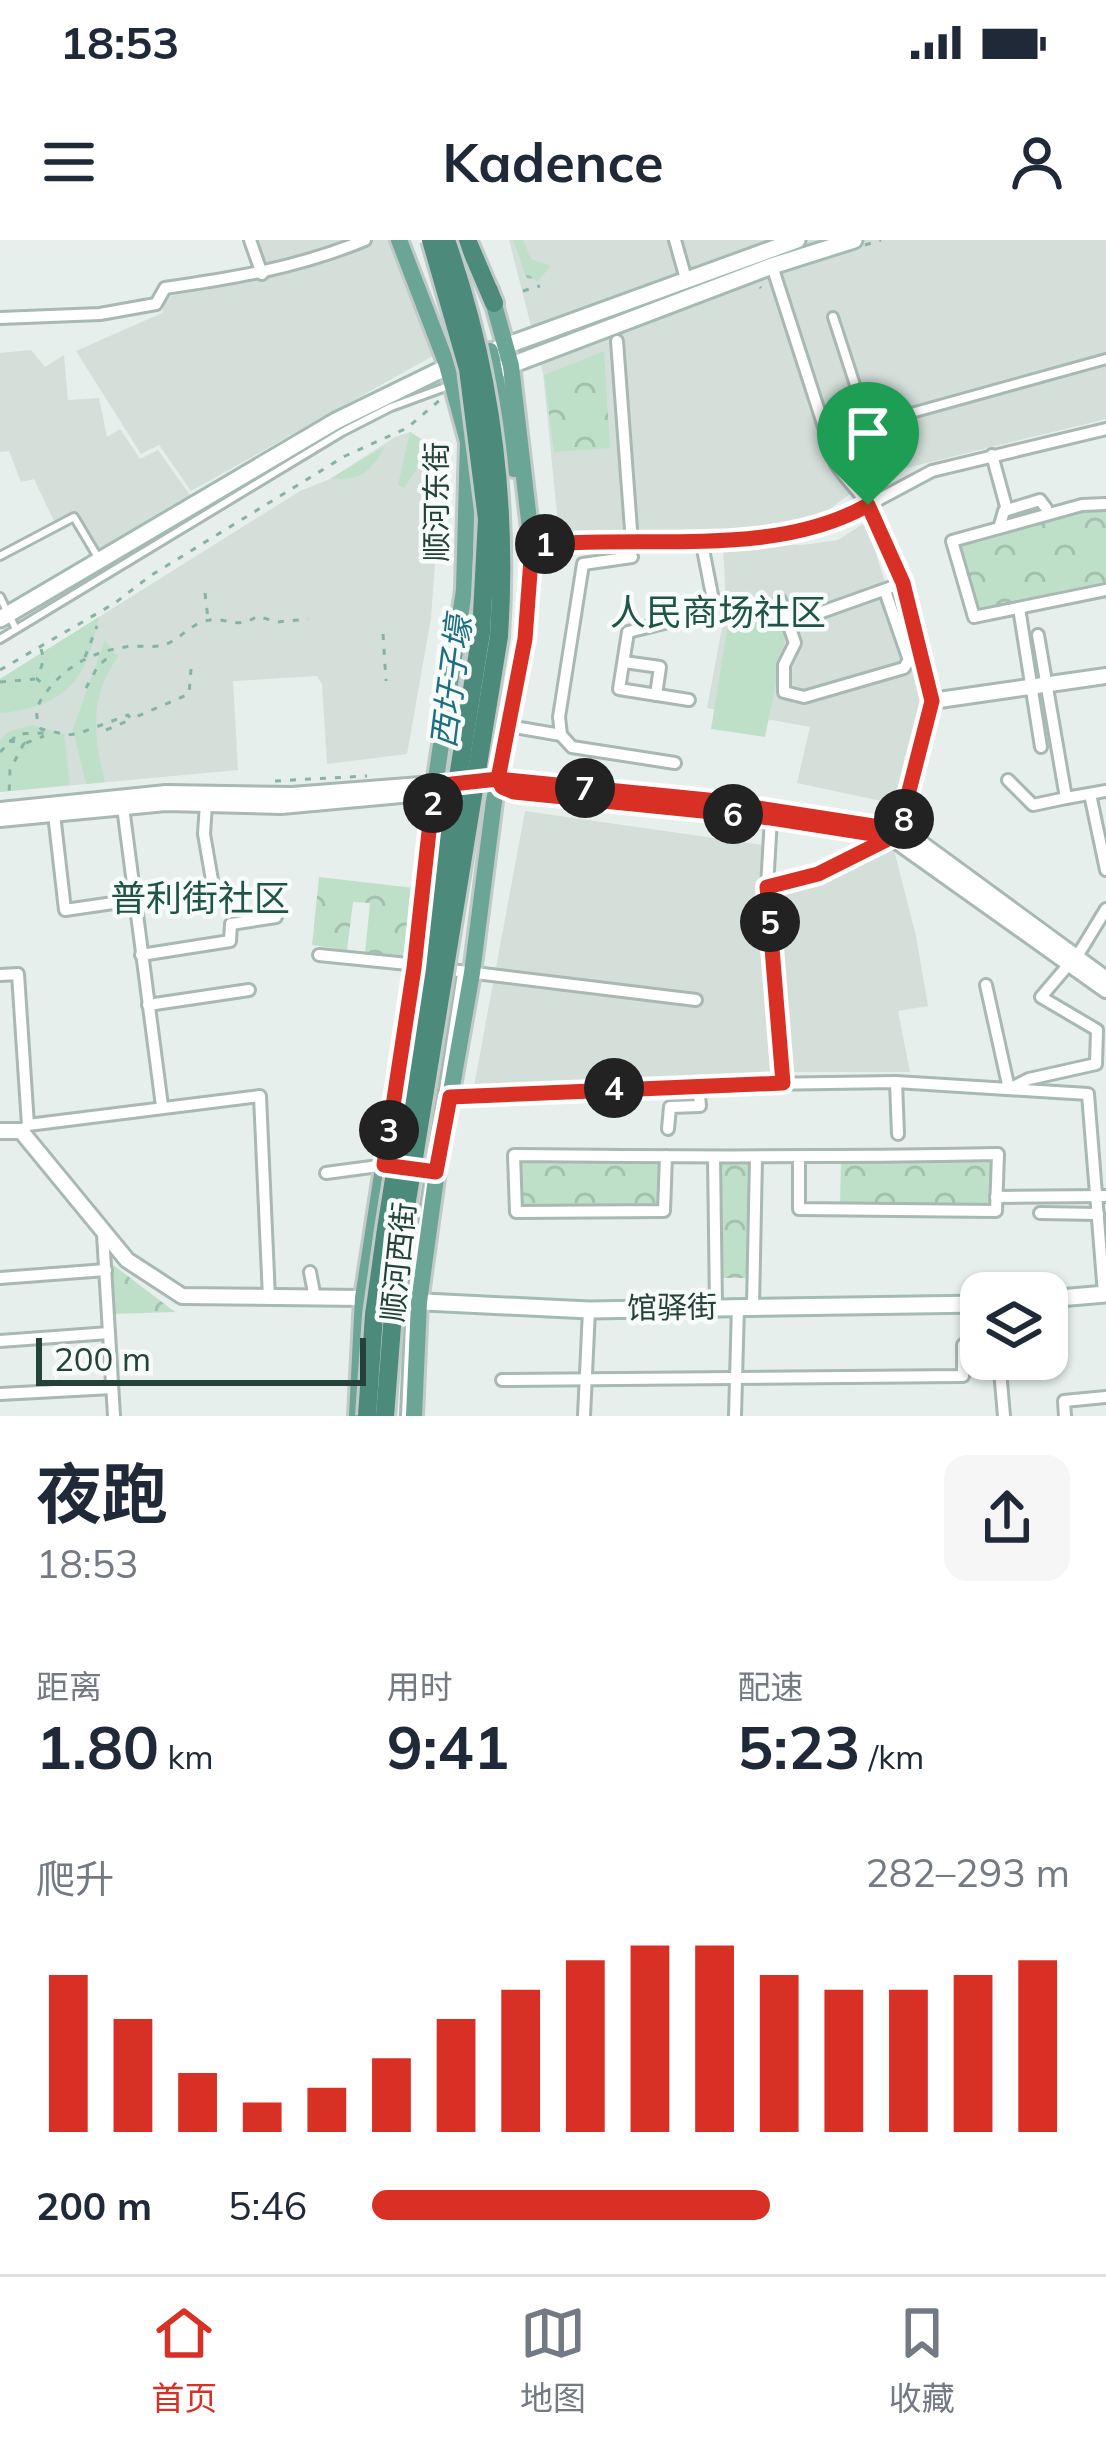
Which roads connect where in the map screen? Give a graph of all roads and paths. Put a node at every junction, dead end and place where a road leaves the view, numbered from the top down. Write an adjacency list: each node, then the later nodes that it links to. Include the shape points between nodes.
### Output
1 (250, 240): 11 (street)
2 (365, 240): 11 (street)
3 (400, 240): 21 (main road, 顺河东街)
4 (428, 240): 109 (highway, bridge, via 468,369 487,519 481,633)
5 (446, 240): 109 (highway, bridge, via 469,305 493,422 503,568 499,636)
6 (471, 240): 15 (highway)
7 (675, 240): 12 (street)
8 (797, 240): 12 (main road)
9 (854, 240): 10 (main road)
10 (772, 266): 22 (main road); 29 (street, via 836,464)
11 (262, 274): 17 (street, via 165,288 156,304 100,314)
12 (686, 279): 19 (main road)
13 (540, 286): 14 (path)
14 (523, 292)
15 (494, 304): 19 (main road, 顺河西街)
16 (833, 317): 20 (street, via 868,425)
17 (0, 318)
18 (617, 341): 34 (street)
19 (494, 350): 21 (main road, bridge); 22 (main road, 顺河西街)
20 (1106, 359)
21 (455, 363): 23 (main road, 顺河东街); 38 (main road, via 336,421)
22 (490, 373): 23 (main road); 24 (main road, 顺河西街); 35 (main road, 顺河西街)
23 (453, 388): 26 (main road, 顺河东街); 49 (lane, via 342,432); 62 (path, via 407,428 345,456)
24 (505, 429): 35 (main road, 顺河西街); 109 (highway, bridge, via 515,563 510,644 472,864)
25 (1106, 429): 27 (street)
26 (468, 442): 88 (main road, 顺河东街, via 464,590); 109 (highway, bridge, via 478,512 471,630 437,866)
27 (992, 455): 29 (street, via 932,471); 31 (street)
28 (1106, 504): 32 (street)
29 (868, 505): 33 (street, via 798,533); 39 (street)
30 (1046, 508): 31 (street, via 1040,500)
31 (1007, 510): 32 (street)
32 (1000, 525): 45 (street, via 952,541 974,617)
33 (700, 538): 34 (street); 60 (street, via 712,595 700,614 628,632)
34 (632, 543): 35 (street)
35 (532, 546): 76 (main road, 顺河西街)
36 (0, 556): 38 (lane, via 74,518)
37 (632, 557): 80 (street, via 583,564)
38 (99, 559): 49 (main road)
39 (903, 583): 41 (street); 72 (street)
40 (1106, 590): 45 (street)
41 (885, 591): 51 (street); 51 (street, via 909,660 904,668 804,698 784,692 795,643)
42 (205, 593): 50 (path)
43 (0, 598): 49 (lane)
44 (780, 600): 51 (street)
45 (1019, 608): 67 (street)
46 (196, 614): 50 (path)
47 (239, 614): 52 (path)
48 (308, 619): 52 (path)
49 (9, 620): 56 (lane)
50 (205, 621): 52 (path); 58 (path, via 165,645)
51 (788, 623)
52 (240, 624)
53 (97, 626): 59 (path)
54 (383, 634): 65 (path)
55 (1038, 635): 67 (street)
56 (0, 639)
57 (41, 649): 64 (path)
58 (119, 649): 59 (path); 69 (path)
59 (84, 659): 68 (path)
60 (623, 662): 70 (street, via 660,667); 70 (street, via 618,695)
61 (191, 669): 75 (path, via 188,694)
62 (0, 670)
63 (1106, 676): 67 (street)
64 (37, 679): 66 (path); 68 (path)
65 (386, 681)
66 (0, 682)
67 (1039, 687): 72 (street); 83 (street); 92 (street)
68 (49, 688): 74 (path)
69 (86, 688)
70 (656, 695): 71 (street)
71 (689, 700)
72 (932, 701): 99 (street)
73 (26, 709): 74 (path)
74 (37, 712): 78 (path)
75 (130, 717): 77 (path); 78 (path, via 80,733)
76 (508, 726): 80 (street); 86 (main road, 顺河西街)
77 (106, 730)
78 (47, 732): 82 (path)
79 (55, 734): 81 (path, via 30,730)
80 (561, 735): 85 (street, via 572,747)
81 (9, 741): 82 (path); 84 (path)
82 (24, 743): 91 (path)
83 (1041, 747)
84 (0, 752)
85 (675, 763)
86 (498, 779): 88 (street); 97 (street, via 514,792); 99 (street, via 708,800); 110 (main road, 顺河西街)
87 (1008, 780): 92 (street, via 1033,805)
88 (434, 786): 93 (street, via 281,806); 95 (street, via 166,794); 109 (main road, 顺河东街)
89 (1106, 790): 90 (street)
90 (1090, 794): 92 (street); 100 (street)
91 (9, 795)
92 (1066, 798)
93 (206, 804): 94 (street); 101 (street)
94 (124, 807): 96 (street); 103 (street)
95 (0, 810)
96 (54, 814): 98 (street); 103 (street, via 65,910)
97 (771, 818): 99 (street); 102 (street)
98 (0, 819)
99 (896, 834): 102 (lane, via 818,874); 108 (street)
100 (1106, 870)
101 (212, 880)
102 (767, 887): 119 (lane)
103 (134, 900): 107 (street)
104 (1106, 909): 108 (street)
105 (276, 916): 107 (street, via 231,925 230,941)
106 (319, 955): 109 (street)
107 (141, 956): 117 (street)
108 (1071, 960): 112 (street); 115 (street); 121 (street, via 1042,997 1097,1030 1096,1064)
109 (433, 970): 110 (street); 132 (main road, 顺河东街); 133 (lane, via 461,974); 165 (highway, bridge, via 374,1315); 166 (highway, bridge)
110 (472, 973): 116 (street); 122 (main road, 顺河西街)
111 (0, 975): 124 (street, via 18,974)
112 (1106, 980)
113 (986, 985): 121 (street)
114 (249, 990): 117 (street)
115 (1106, 990)
116 (695, 1000)
117 (148, 1005): 123 (street)
118 (896, 1082): 119 (street); 121 (street); 127 (street)
119 (783, 1083): 120 (street)
120 (698, 1084): 122 (street); 125 (street, via 700,1106 670,1107)
121 (1010, 1089): 135 (street, via 1088,1094)
122 (450, 1097): 133 (main road, 顺河西街)
123 (162, 1106): 124 (street); 145 (street, via 260,1096)
124 (25, 1128): 126 (street); 139 (street)
125 (668, 1129)
126 (0, 1131)
127 (898, 1134)
128 (666, 1156): 128 (street, via 664,1211 516,1212 514,1155); 129 (street)
129 (714, 1157): 131 (street); 151 (street)
130 (799, 1157): 131 (street); 136 (street, via 998,1154); 136 (street, via 799,1209 996,1211)
131 (756, 1158): 150 (street)
132 (384, 1165): 133 (street); 134 (street); 148 (main road, 顺河东街)
133 (432, 1171): 147 (main road, 顺河西街)
134 (326, 1173)
135 (1101, 1196): 136 (street); 138 (street)
136 (997, 1197)
137 (1040, 1214): 138 (street)
138 (1098, 1214): 143 (street)
139 (103, 1232): 140 (street); 145 (street, via 127,1260 182,1296)
140 (106, 1270): 142 (street); 153 (street)
141 (310, 1272): 146 (street)
142 (0, 1278)
143 (1105, 1294): 144 (main road)
144 (1068, 1297)
145 (269, 1298): 146 (street)
146 (315, 1298): 148 (street)
147 (414, 1302): 148 (main road, 馆驿街); 152 (main road, 馆驿街); 167 (lane); 168 (main road, 顺河西街)
148 (364, 1304): 164 (main road, 顺河东街)
149 (960, 1304): 150 (main road, 馆驿街)
150 (745, 1306): 151 (main road, 馆驿街); 155 (street)
151 (716, 1307): 152 (main road, 馆驿街)
152 (590, 1310): 158 (street)
153 (109, 1333): 154 (street); 160 (street)
154 (0, 1341)
155 (736, 1376): 156 (street); 158 (street); 170 (street)
156 (960, 1376)
157 (502, 1380): 158 (street)
158 (585, 1380): 169 (street)
159 (1001, 1380): 171 (street)
160 (112, 1388): 161 (street); 163 (street)
161 (0, 1394)
162 (1106, 1397): 172 (street, via 1064,1401)
163 (114, 1416)
164 (357, 1416)
165 (368, 1416)
166 (385, 1416)
167 (404, 1416)
168 (414, 1416)
169 (584, 1416)
170 (735, 1416)
171 (1004, 1416)
172 (1065, 1416)

